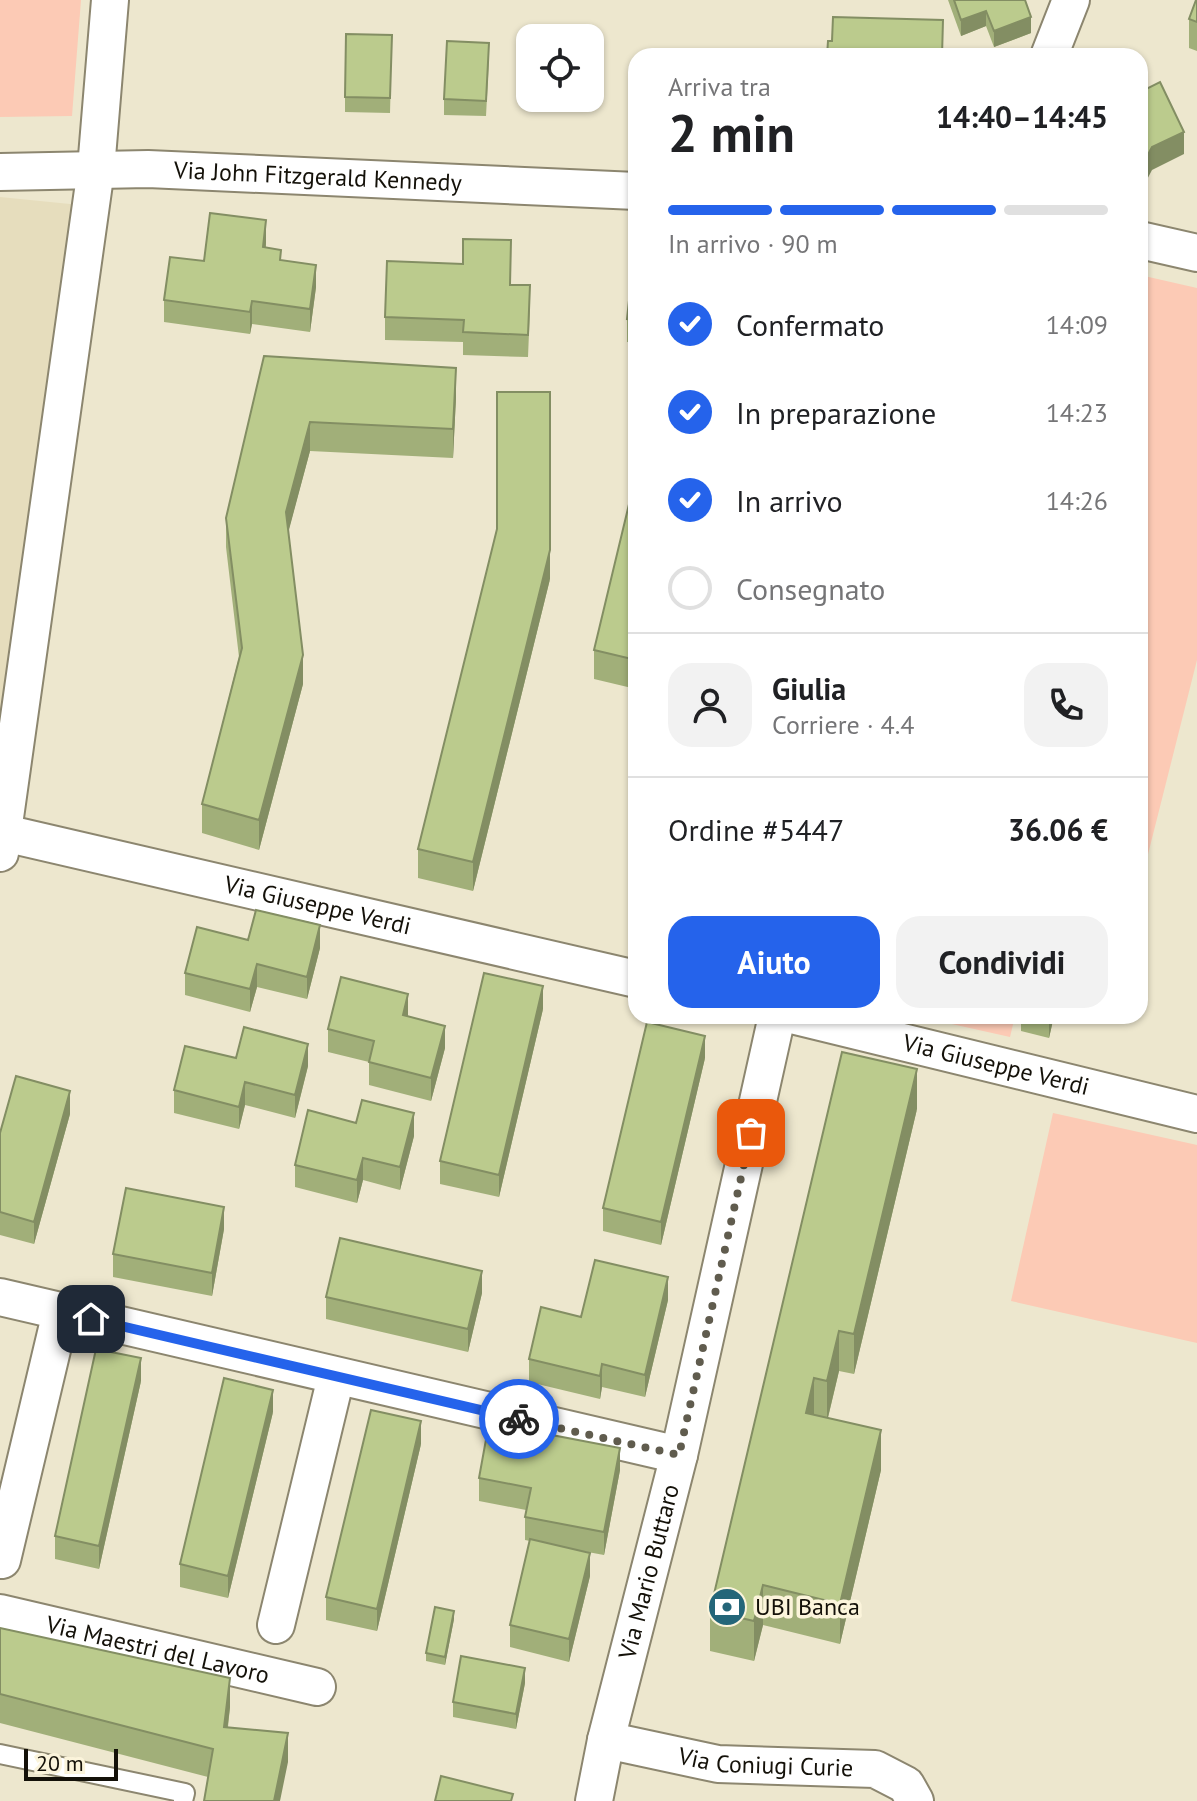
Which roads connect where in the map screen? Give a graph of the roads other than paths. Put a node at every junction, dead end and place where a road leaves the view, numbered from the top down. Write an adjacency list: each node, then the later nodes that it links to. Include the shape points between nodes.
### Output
1 (110, 0): 4 (street)
2 (1071, 0): 3 (street)
3 (1052, 48)
4 (96, 169): 5 (street, Via John Fitzgerald Kennedy); 6 (street, Via John Fitzgerald Kennedy); 9 (street)
5 (0, 172)
6 (628, 191)
7 (1148, 242): 8 (street)
8 (1197, 253)
9 (1, 839): 10 (street, Via Giuseppe Verdi)
10 (628, 977)
11 (775, 1024): 17 (street, Via Mario Buttaro)
12 (829, 1024): 13 (street, Via Giuseppe Verdi)
13 (1197, 1114)
14 (0, 1297): 15 (street)
15 (61, 1312): 16 (street); 18 (street)
16 (336, 1377): 17 (street); 20 (street)
17 (679, 1455): 22 (street, Via Mario Buttaro)
18 (2, 1560)
19 (0, 1613): 21 (street, Via Maestri del Lavoro)
20 (276, 1625)
21 (317, 1687)
22 (606, 1740): 25 (street, Via Mario Buttaro); 26 (street, Via Coniugi Curie, via 718,1764 875,1769 906,1785)
23 (0, 1754): 24 (lane, via 185,1793)
24 (183, 1801)
25 (594, 1801)
26 (915, 1801)

